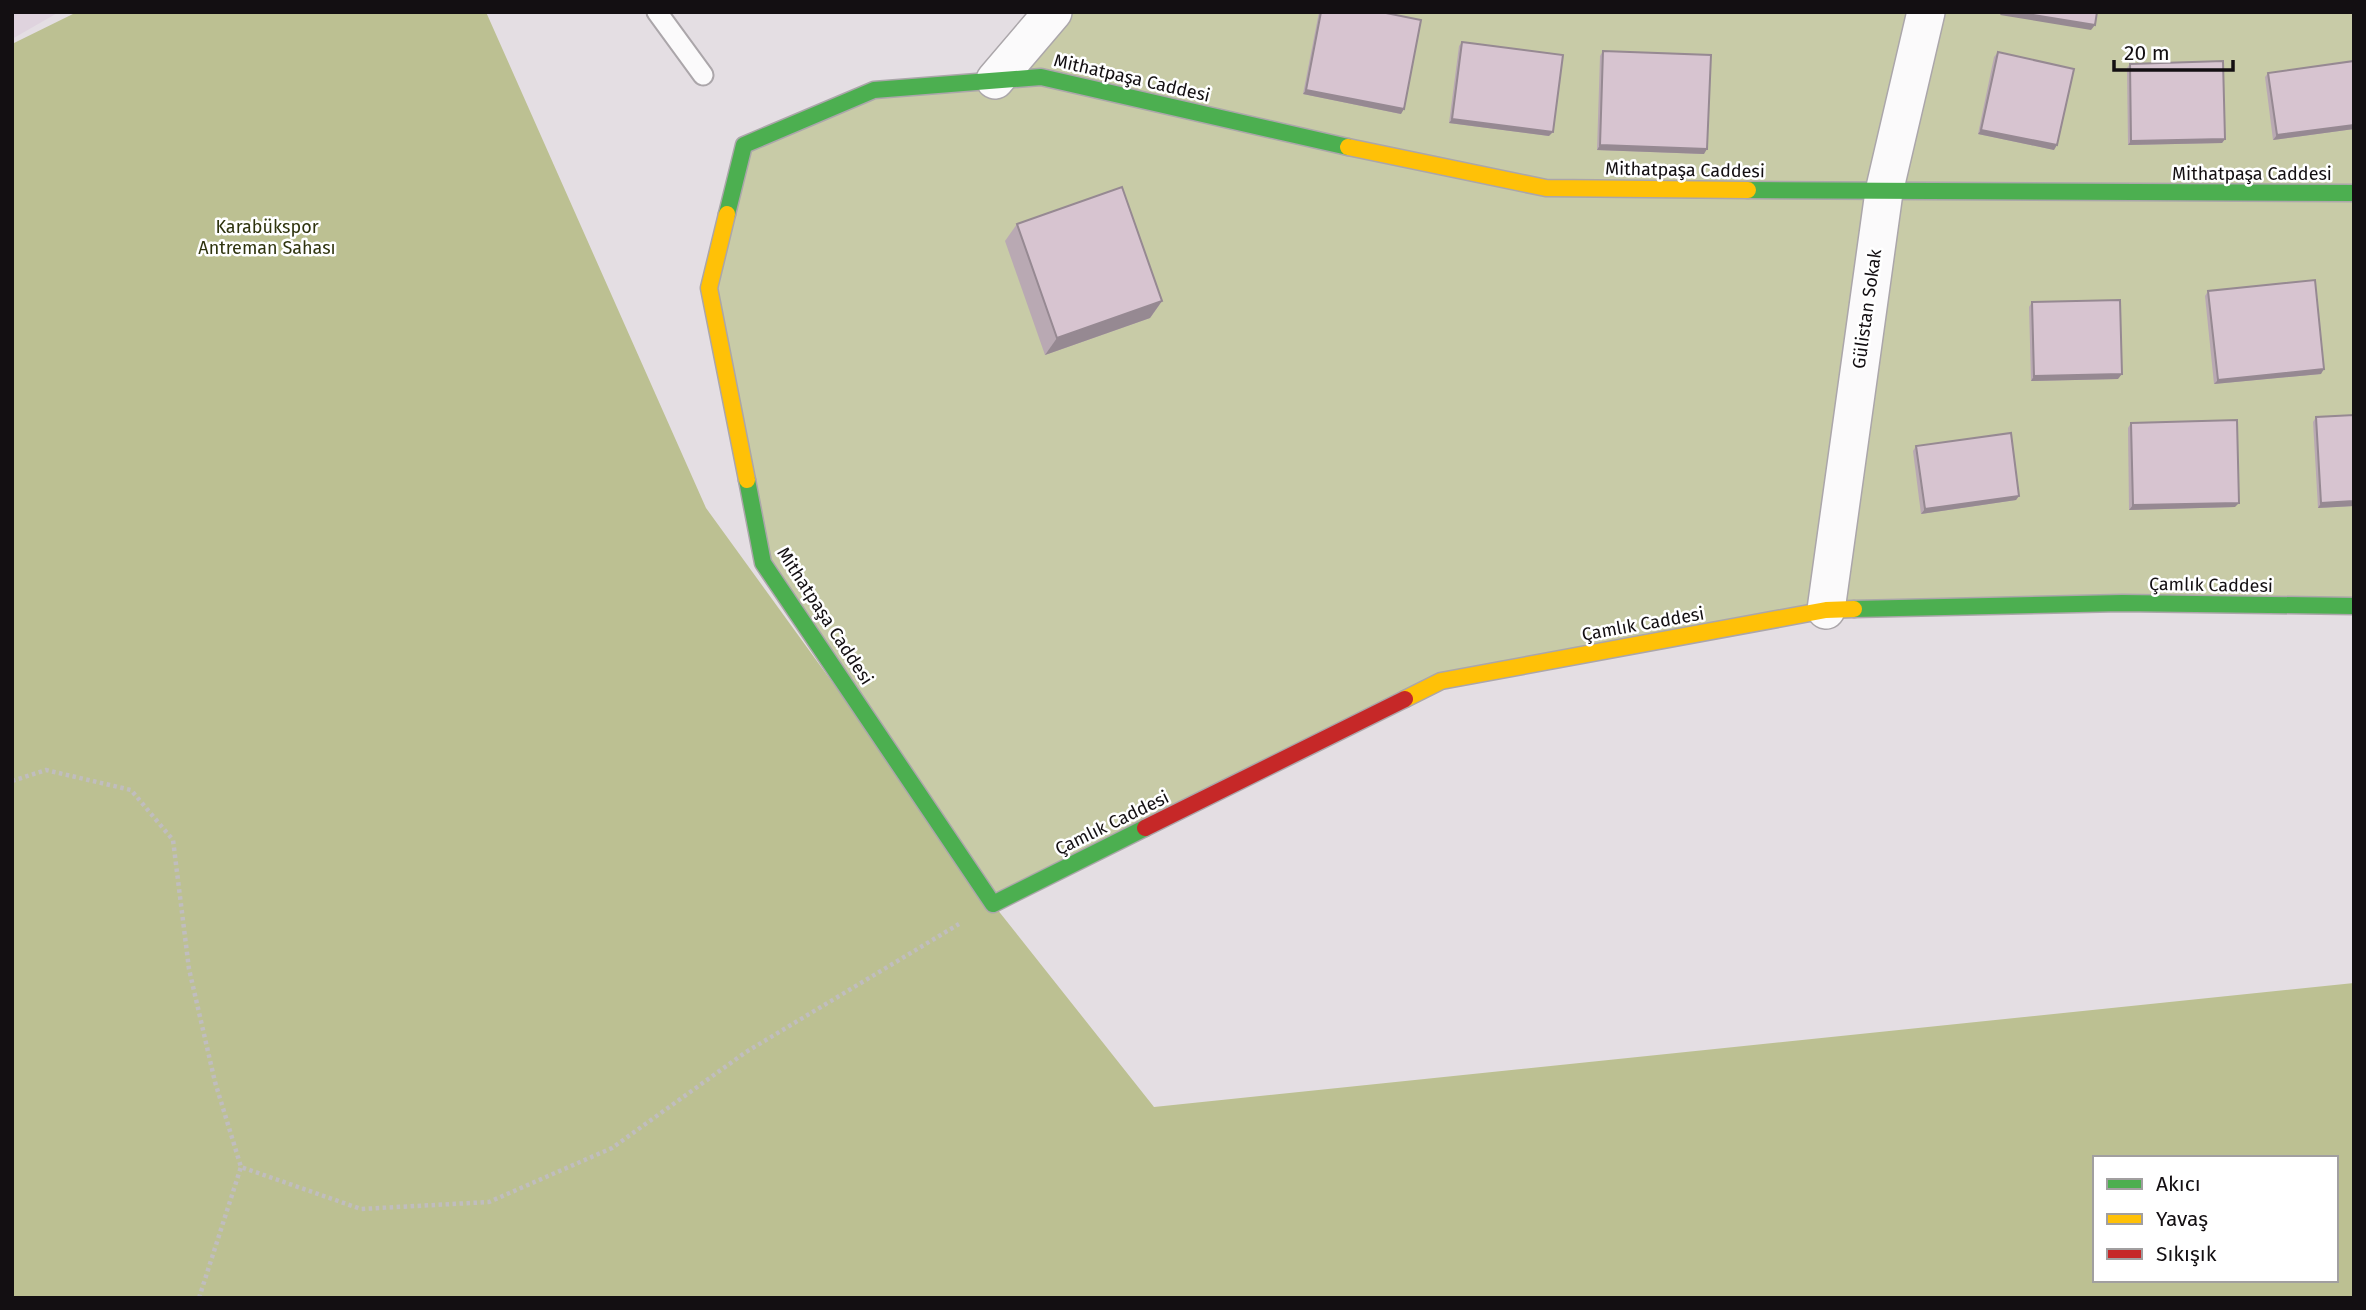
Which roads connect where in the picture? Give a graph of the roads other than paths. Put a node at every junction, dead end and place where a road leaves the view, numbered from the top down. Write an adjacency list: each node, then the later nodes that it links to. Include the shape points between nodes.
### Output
1 (657, 12): 4 (lane)
2 (1053, 12): 5 (street)
3 (1926, 12): 6 (street, Gülistan Sokak)
4 (703, 75)
5 (995, 80): 6 (street, Mithatpaşa Caddesi, via 1041,77 1546,188); 10 (street, Mithatpaşa Caddesi, via 874,90 744,145 709,288 763,563)
6 (1884, 192): 7 (street, Mithatpaşa Caddesi); 9 (street, Gülistan Sokak)
7 (2354, 192)
8 (2354, 606): 9 (street, Çamlık Caddesi, via 2122,603)
9 (1826, 610): 10 (street, Çamlık Caddesi, via 1441,681)
10 (993, 904)

